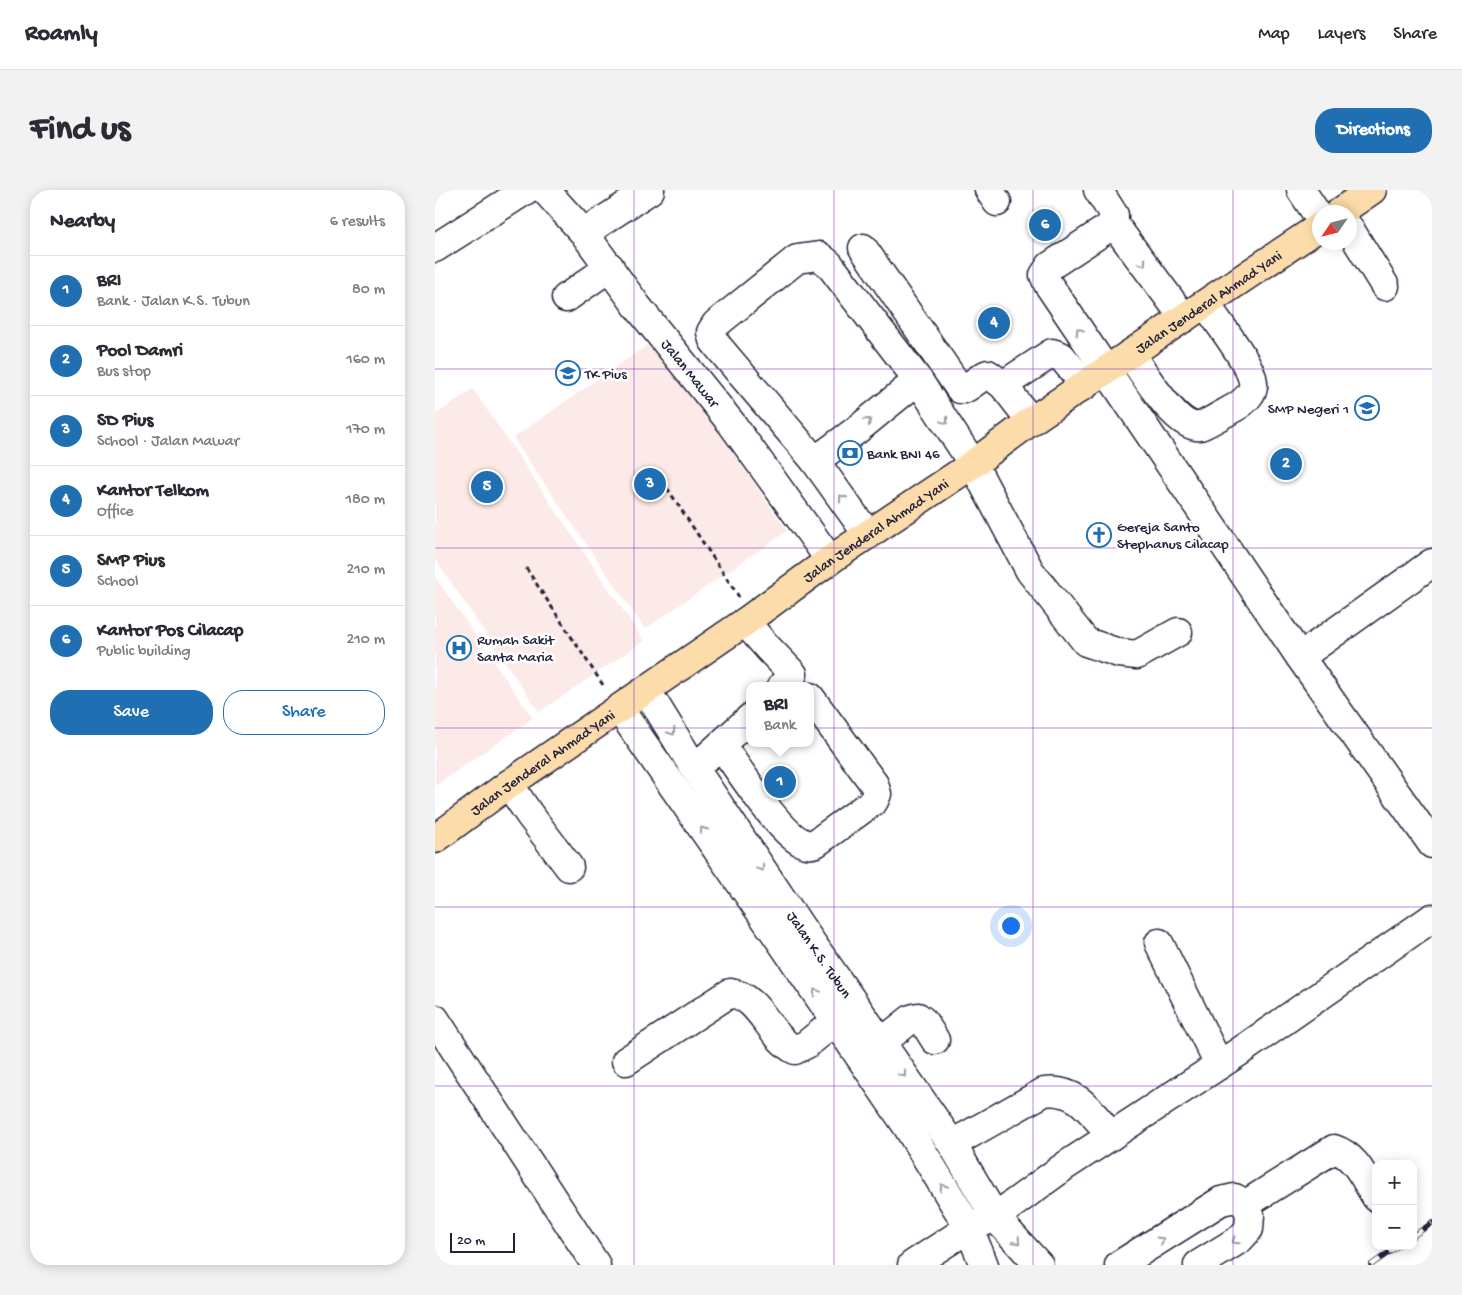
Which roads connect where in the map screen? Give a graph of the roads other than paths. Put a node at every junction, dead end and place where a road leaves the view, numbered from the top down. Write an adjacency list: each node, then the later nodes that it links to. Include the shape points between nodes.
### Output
1 (526, 190): 13 (street)
2 (545, 190): 11 (street, Jalan Mawar)
3 (650, 190): 11 (street)
4 (1098, 190): 9 (street, via 1114,215)
5 (1301, 190): 8 (street)
6 (1372, 190): 7 (main road)
7 (1350, 205)
8 (1312, 206)
9 (1114, 224): 18 (street, one-way to 18); 20 (street, one-way to 9, via 1044,274 1050,266)
10 (1312, 231): 18 (main road, Jalan Jenderal Ahmad Yani)
11 (584, 233): 15 (street, Jalan Mawar)
12 (1357, 241): 16 (street)
13 (435, 248)
14 (863, 248): 22 (street, via 960,388 964,389 989,374)
15 (609, 267): 17 (street); 27 (street, Jalan Mawar, via 732,424)
16 (1385, 286)
17 (566, 298)
18 (1195, 311): 19 (main road, Jalan Jenderal Ahmad Yani); 19 (street, via 1250,368 1254,384 1250,395 1237,406 1200,426 1187,423 1173,411)
19 (1130, 354): 20 (main road, Jalan Jenderal Ahmad Yani)
20 (1096, 378): 22 (street, via 1051,353); 23 (main road, Jalan Jenderal Ahmad Yani); 31 (street)
21 (918, 380): 24 (street, one-way to 21); 24 (street, via 829,264 819,256 797,259 716,324 711,332 720,349); 25 (street, one-way to 25)
22 (1003, 385): 23 (street)
23 (1031, 421): 25 (main road, Jalan Jenderal Ahmad Yani)
24 (815, 461): 26 (street, one-way to 24)
25 (973, 464): 26 (main road, Jalan Jenderal Ahmad Yani); 30 (street, via 1030,571 1086,642 1119,653 1137,655)
26 (868, 534): 27 (main road, Jalan Jenderal Ahmad Yani)
27 (830, 560): 29 (main road, Jalan Jenderal Ahmad Yani)
28 (1432, 563): 31 (street)
29 (749, 619): 32 (street); 33 (main road, Jalan Jenderal Ahmad Yani)
30 (1178, 632)
31 (1300, 657): 42 (street)
32 (792, 682)
33 (647, 691): 35 (main road, Jalan Jenderal Ahmad Yani); 38 (street, Jalan K.S. Tubun, one-way to 38)
34 (814, 702): 37 (street, via 874,784 877,794 874,801 816,843 800,842 787,831)
35 (619, 710): 39 (main road, Jalan Jenderal Ahmad Yani); 40 (street, Jalan K.S. Tubun)
36 (746, 722): 37 (street)
37 (721, 745): 38 (street)
38 (695, 769): 40 (street); 45 (street, Jalan K.S. Tubun, one-way to 45)
39 (509, 784): 41 (main road, Jalan Jenderal Ahmad Yani); 43 (street)
40 (676, 792): 45 (street, Jalan K.S. Tubun, one-way to 40)
41 (438, 829)
42 (1432, 844)
43 (569, 867)
44 (1432, 918): 52 (street)
45 (792, 936): 47 (street, Jalan K.S. Tubun)
46 (1159, 942): 52 (street)
47 (845, 1014): 50 (street, Jalan K.S. Tubun); 51 (street, via 795,1050 777,1037 752,1003 740,994 730,993); 58 (street, Jalan K.S. Tubun, one-way to 47, via 907,1126)
48 (435, 1019): 59 (street)
49 (935, 1040): 50 (street, via 918,1017)
50 (881, 1043): 54 (street, Jalan K.S. Tubun, one-way to 54)
51 (626, 1061)
52 (1219, 1065): 53 (street)
53 (1111, 1136): 54 (street, via 1083,1103 1055,1090 1043,1092); 57 (street)
54 (952, 1144): 57 (street, Jalan K.S. Tubun)
55 (1372, 1190): 56 (street, via 1353,1159 1334,1149)
56 (1245, 1204): 63 (street, one-way to 56, via 1221,1201 1235,1198); 64 (street, one-way to 64, via 1250,1215 1249,1229 1240,1239)
57 (995, 1217): 58 (street); 62 (street, Jalan K.S. Tubun, one-way to 62)
58 (969, 1228): 60 (street); 61 (street, Jalan K.S. Tubun)
59 (596, 1265)
60 (912, 1265)
61 (984, 1265)
62 (1039, 1265)
63 (1119, 1265)
64 (1198, 1265)

